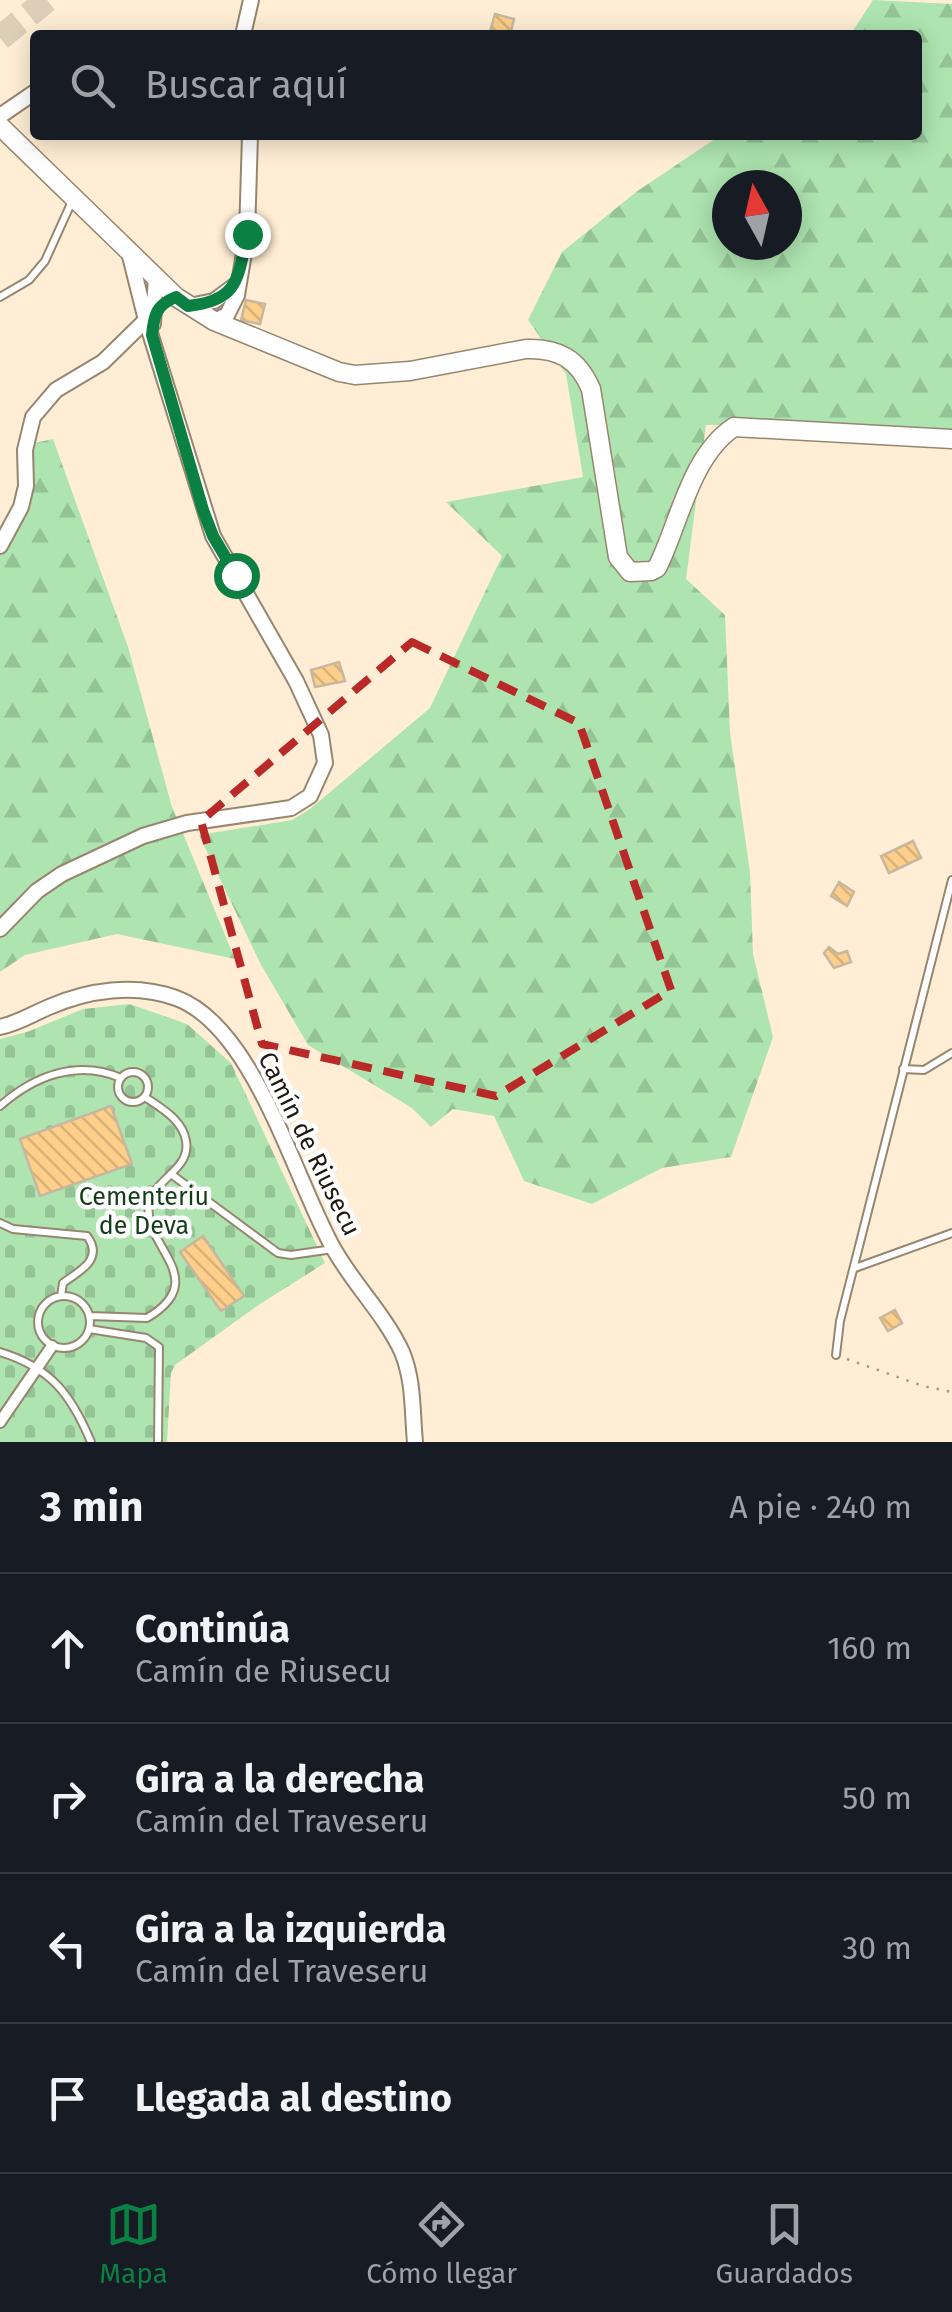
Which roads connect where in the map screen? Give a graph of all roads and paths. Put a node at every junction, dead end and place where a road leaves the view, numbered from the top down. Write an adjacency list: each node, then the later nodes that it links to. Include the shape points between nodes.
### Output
1 (251, 0): 2 (street)
2 (244, 30)
3 (30, 95): 4 (street)
4 (0, 116)
5 (0, 126): 7 (street)
6 (250, 140): 10 (street, via 247,234)
7 (74, 198): 8 (street); 11 (lane, via 45,262)
8 (128, 250): 9 (street); 12 (street)
9 (156, 277): 12 (street); 13 (street); 14 (street)
10 (232, 289): 13 (street, via 214,302); 15 (street)
11 (0, 297)
12 (143, 300): 14 (street)
13 (182, 302): 14 (street, via 162,304); 15 (street)
14 (150, 317): 17 (street, via 103,362 56,390 32,417 24,496); 19 (street, via 213,536 296,681 321,735 325,763 310,796 291,808 143,836 36,890)
15 (214, 321): 16 (street, via 356,375 526,349 570,358 591,389 615,543 630,572 657,568 694,478 734,428)
16 (952, 439)
17 (0, 546)
18 (952, 880): 22 (lane)
19 (0, 930)
20 (0, 1027): 29 (street, Camín de Riusecu, via 80,996 123,990 176,998 200,1011 241,1055)
21 (952, 1053): 22 (lane, via 924,1070)
22 (903, 1069): 30 (lane)
23 (122, 1078): 24 (lane, via 124,1099); 24 (lane, via 130,1072 145,1077); 25 (lane, via 62,1072 29,1084)
24 (146, 1097): 26 (lane, via 179,1123 186,1141)
25 (0, 1106)
26 (171, 1174): 29 (lane, via 278,1253); 32 (lane, via 148,1206 171,1259 170,1299 147,1318)
27 (0, 1224): 31 (lane, via 87,1236 94,1255 64,1283)
28 (952, 1234): 30 (lane)
29 (333, 1249): 42 (street, Camín de Riusecu, via 401,1350)
30 (854, 1268): 36 (lane)
31 (60, 1296): 32 (lane, via 77,1299); 34 (lane, via 45,1303 37,1318)
32 (90, 1316): 33 (lane)
33 (90, 1329): 34 (lane, via 75,1346); 41 (lane, via 146,1338 159,1347)
34 (52, 1346): 37 (street)
35 (0, 1352): 37 (lane)
36 (836, 1355): 38 (path)
37 (38, 1367): 39 (street); 40 (lane, via 60,1388)
38 (952, 1392)
39 (0, 1422)
40 (91, 1442)
41 (158, 1442)
42 (416, 1442)

